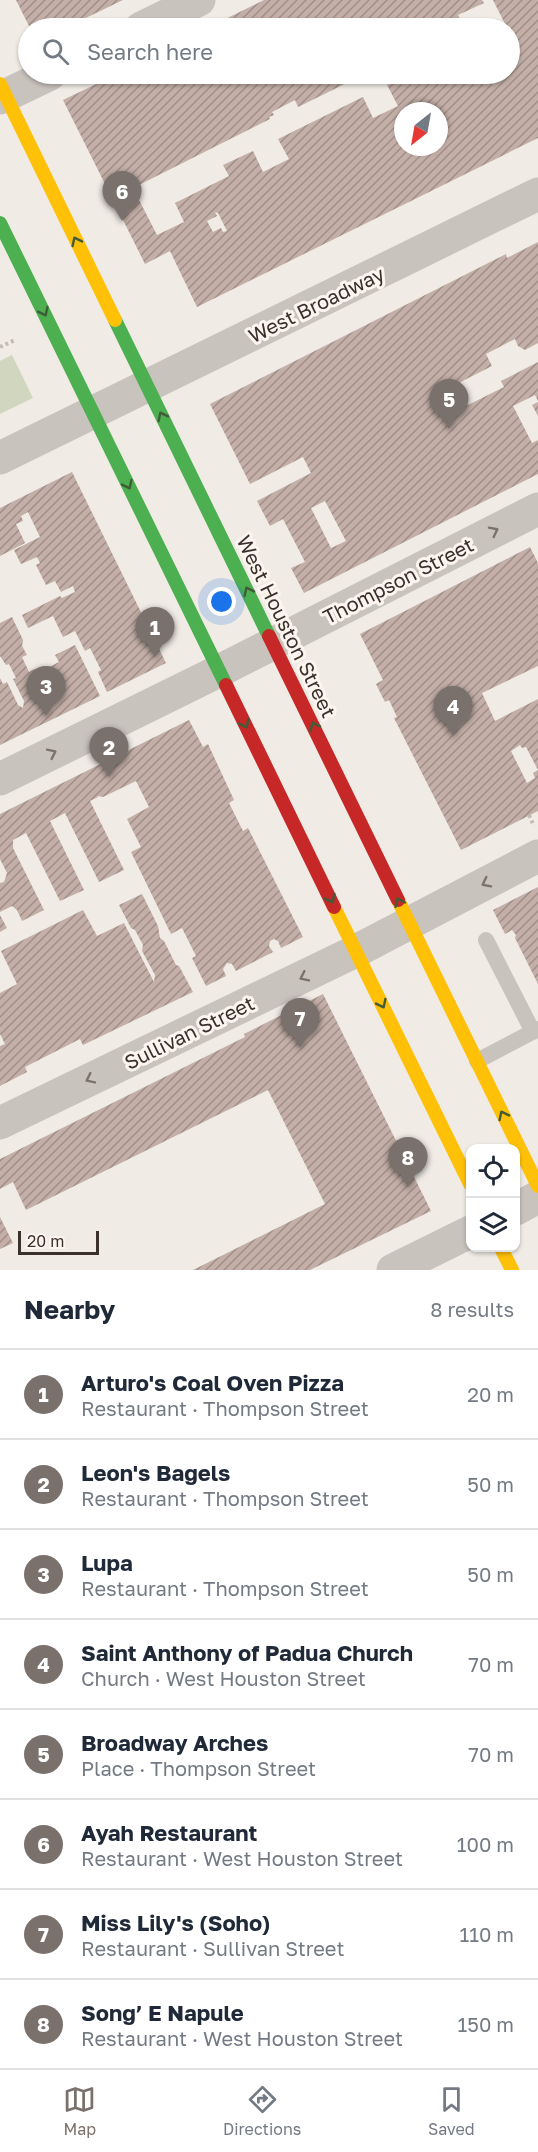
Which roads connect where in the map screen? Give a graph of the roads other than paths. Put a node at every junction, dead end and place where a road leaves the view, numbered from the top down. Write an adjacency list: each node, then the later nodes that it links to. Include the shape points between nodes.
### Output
1 (199, 0): 2 (street)
2 (162, 18)
3 (23, 84): 4 (street)
4 (2, 92): 7 (main road, West Houston Street, one-way to 4)
5 (538, 194): 7 (street, West Broadway)
6 (0, 223): 8 (main road, one-way to 8)
7 (147, 386): 8 (street, West Broadway); 11 (main road, West Houston Street, one-way to 7)
8 (93, 413): 9 (street, West Broadway); 12 (main road, one-way to 12)
9 (0, 458)
10 (538, 509): 11 (street, Thompson Street, one-way to 10)
11 (273, 644): 12 (street, Thompson Street); 15 (main road, West Houston Street, one-way to 11)
12 (219, 671): 13 (street, Thompson Street, one-way to 12); 17 (main road, one-way to 17)
13 (0, 779)
14 (536, 841): 15 (street, Sullivan Street, one-way to 15)
15 (410, 923): 17 (street, Sullivan Street); 19 (main road, West Houston Street)
16 (486, 940): 18 (lane)
17 (356, 951): 20 (street, Sullivan Street, one-way to 20); 21 (main road, one-way to 21)
18 (536, 1030): 19 (lane)
19 (477, 1060): 22 (main road, West Houston Street, one-way to 19)
20 (0, 1123)
21 (466, 1174)
22 (538, 1186)
23 (538, 1197): 24 (street)
24 (520, 1207)
25 (466, 1234): 27 (street)
26 (503, 1252): 28 (main road)
27 (393, 1270)
28 (512, 1270)

